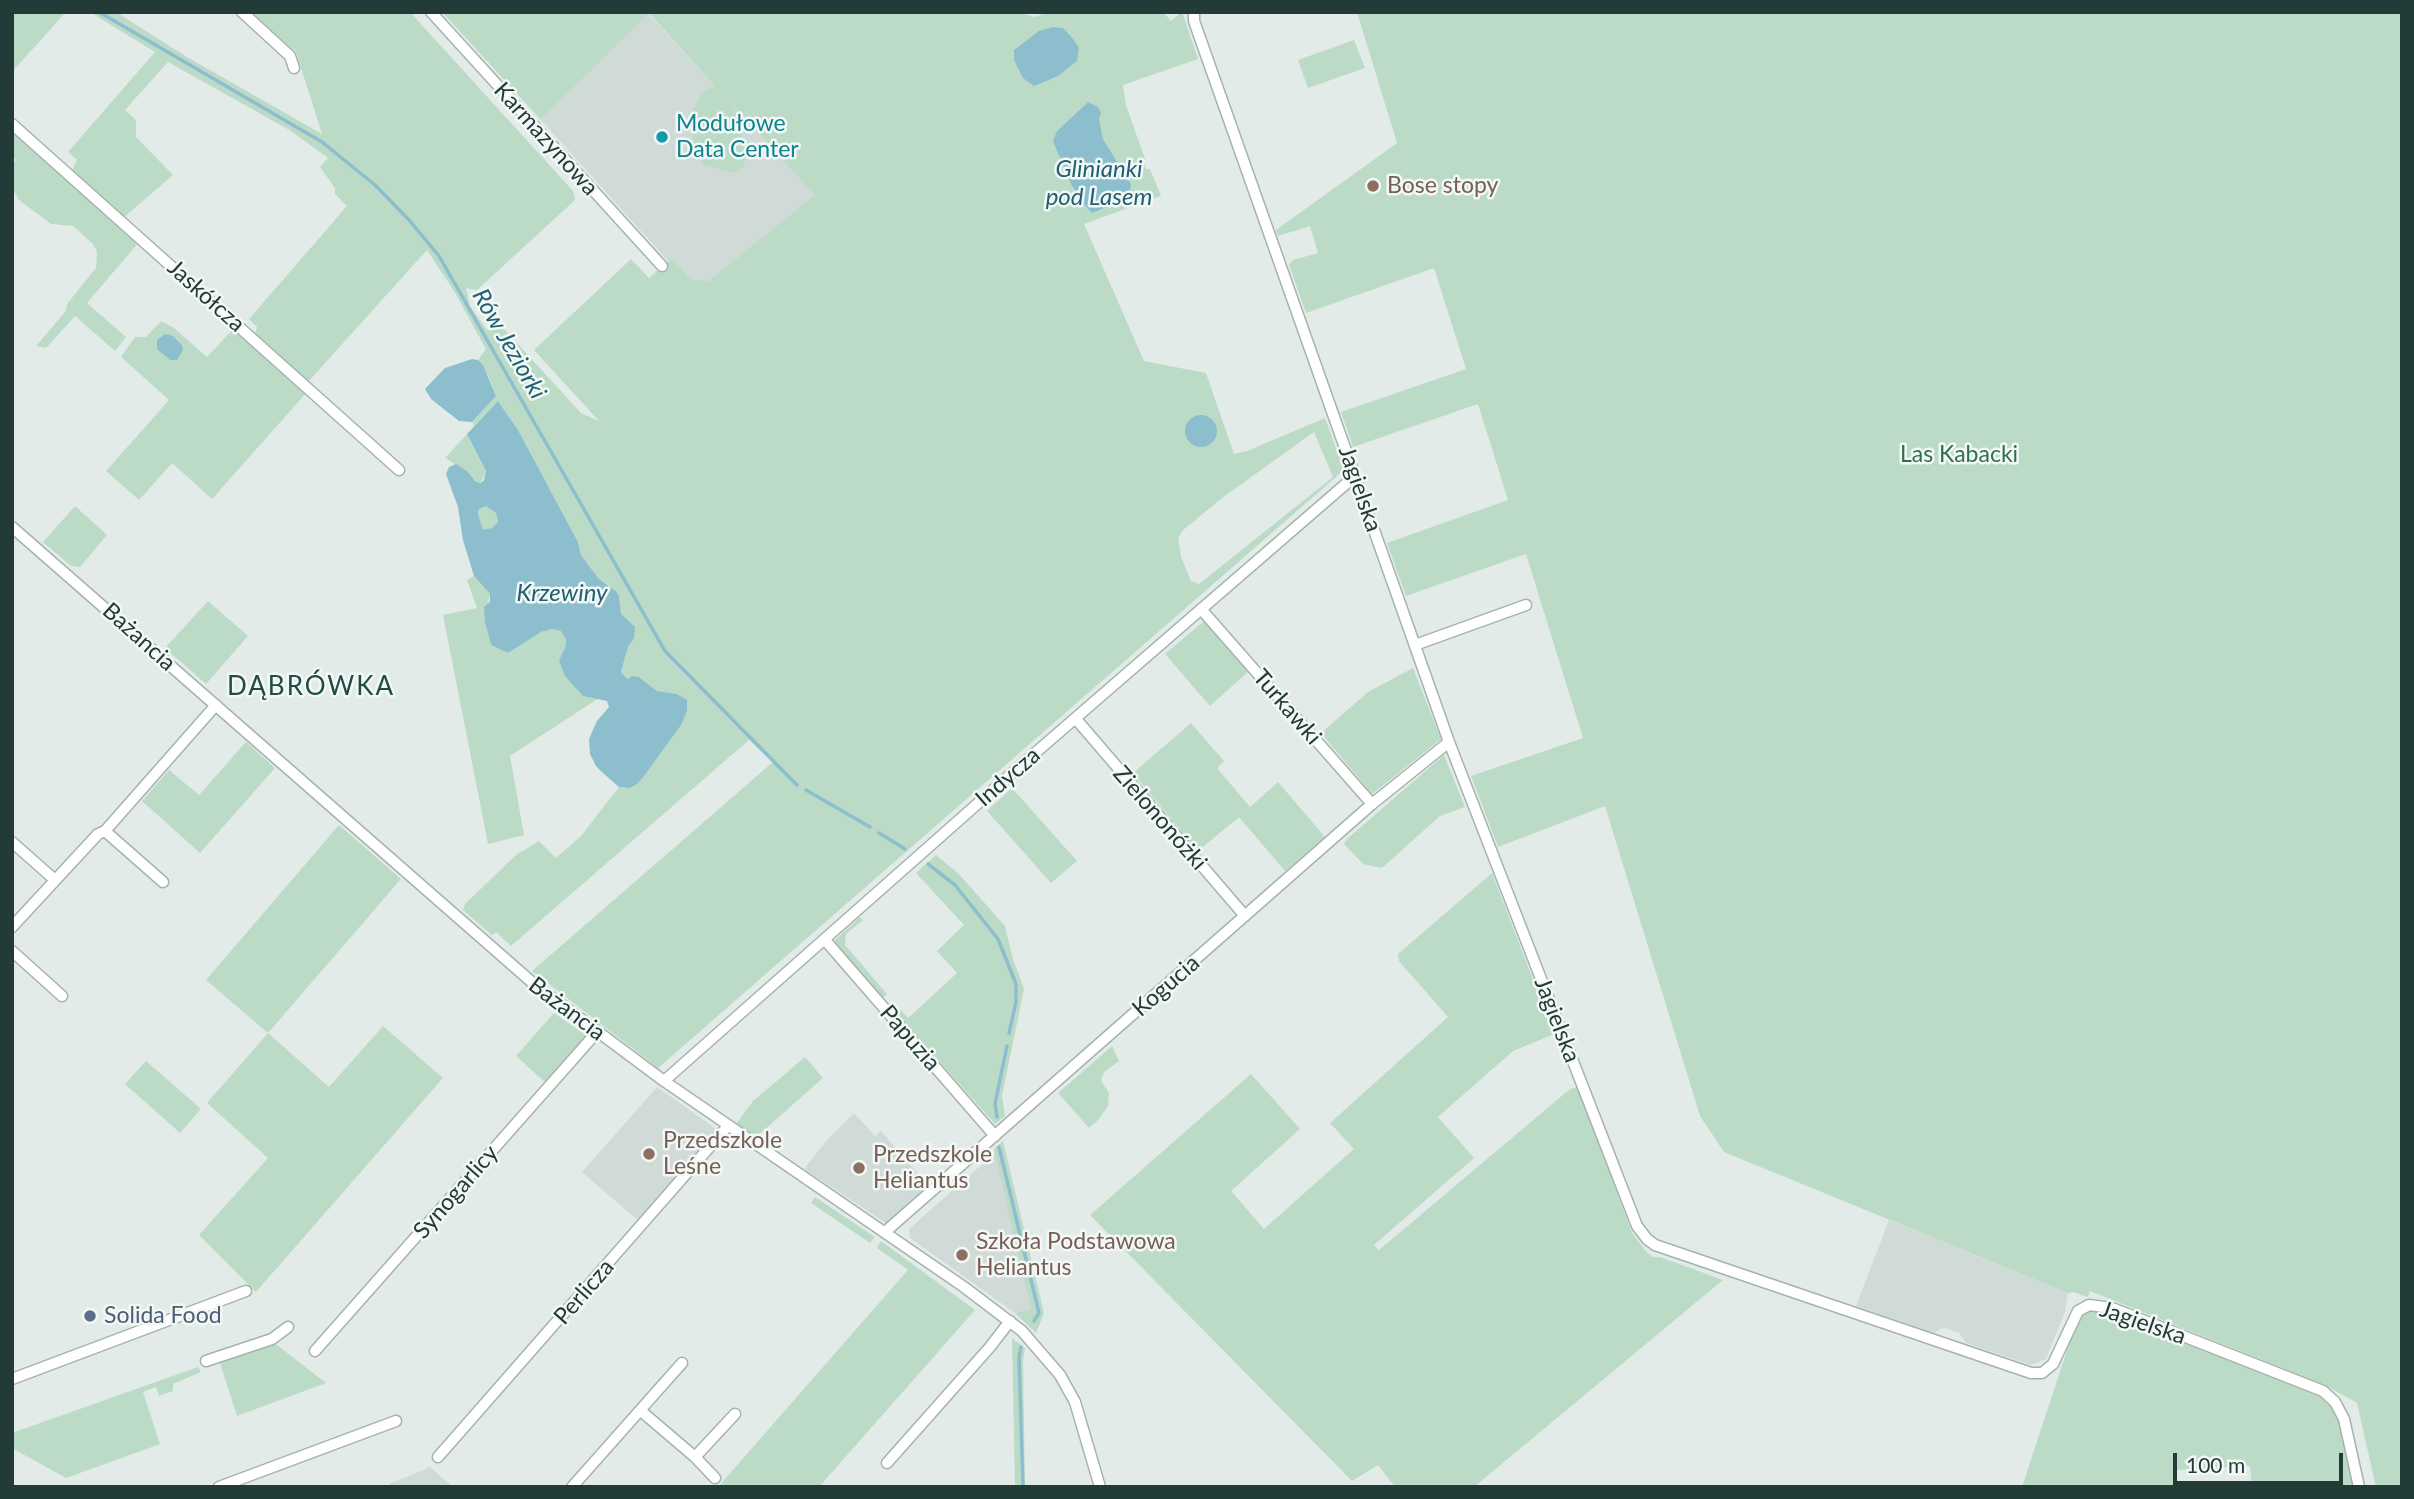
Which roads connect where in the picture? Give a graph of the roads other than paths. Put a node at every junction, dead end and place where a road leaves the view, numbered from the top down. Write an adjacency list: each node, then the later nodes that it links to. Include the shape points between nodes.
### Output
1 (242, 12): 4 (street, via 290,55)
2 (430, 12): 6 (street, Karmazynowa)
3 (1194, 12): 8 (street, Jagielska)
4 (294, 68)
5 (12, 124): 7 (street, Jaskółcza)
6 (662, 266)
7 (399, 470)
8 (1355, 476): 11 (street, Indycza); 12 (street, Jagielska)
9 (12, 527): 13 (street, Bażancia)
10 (1526, 605): 12 (street)
11 (1201, 609): 14 (street, Indycza); 16 (street, Turkawki)
12 (1415, 645): 15 (street, Jagielska)
13 (216, 705): 17 (street); 26 (street, Bażancia, via 520,972)
14 (1076, 719): 21 (street, Zielononóżki); 23 (street, Indycza)
15 (1449, 742): 16 (street, Kogucia); 48 (street, Jagielska, via 1632,1214 1647,1239 2031,1373 2042,1373 2053,1364 2078,1311 2089,1305 2104,1306 2323,1391 2342,1413)
16 (1372, 804): 21 (street, Kogucia)
17 (105, 831): 19 (street); 20 (street)
18 (12, 842): 19 (street)
19 (55, 880): 22 (street)
20 (163, 882)
21 (1245, 916): 29 (street, Kogucia)
22 (12, 926)
23 (825, 940): 27 (street, Indycza); 29 (street, Papuzia)
24 (12, 951): 25 (street)
25 (62, 996)
26 (597, 1032): 27 (street, Bażancia); 34 (street, Synogarlicy)
27 (664, 1081): 28 (street, Bażancia)
28 (729, 1126): 30 (street, Bażancia); 41 (street, Perlicza)
29 (995, 1136): 30 (street, Kogucia)
30 (885, 1232): 32 (street, Bażancia)
31 (246, 1291): 37 (street)
32 (1010, 1321): 43 (street); 47 (street, Bażancia, via 1034,1342 1075,1402)
33 (288, 1327): 35 (street, via 272,1339)
34 (316, 1351)
35 (206, 1361)
36 (682, 1363): 38 (street)
37 (12, 1379)
38 (641, 1411): 42 (street); 46 (street)
39 (735, 1414): 42 (street)
40 (396, 1421): 45 (street)
41 (438, 1457)
42 (695, 1457): 44 (street)
43 (887, 1463)
44 (715, 1478)
45 (219, 1487)
46 (572, 1487)
47 (1100, 1487)
48 (2359, 1487)

